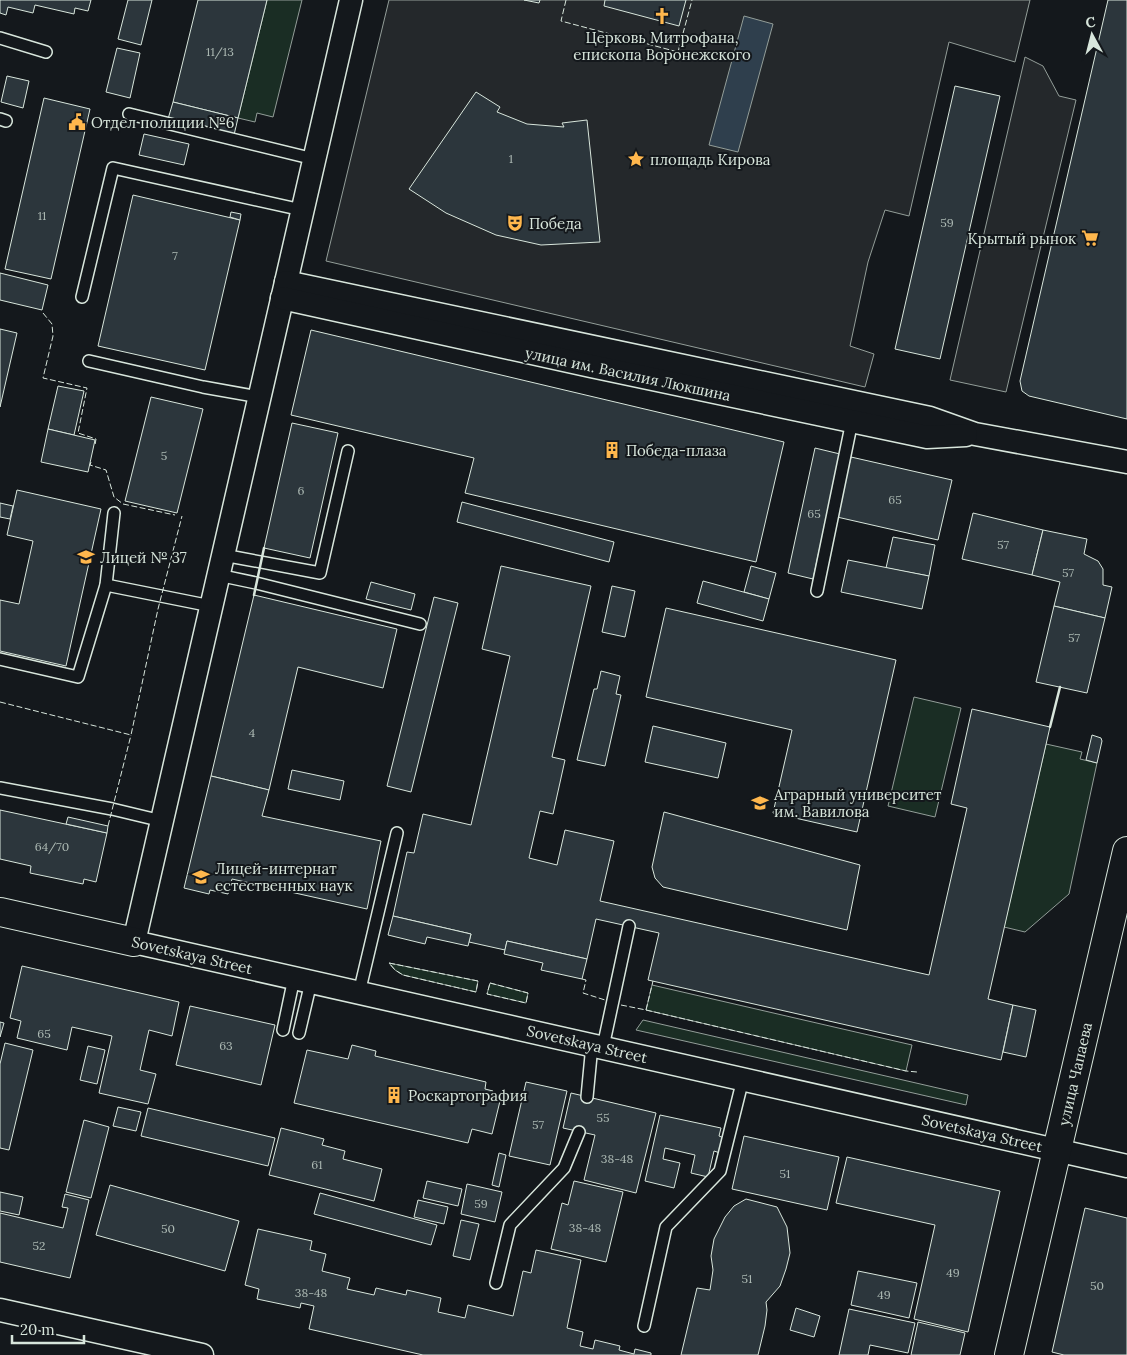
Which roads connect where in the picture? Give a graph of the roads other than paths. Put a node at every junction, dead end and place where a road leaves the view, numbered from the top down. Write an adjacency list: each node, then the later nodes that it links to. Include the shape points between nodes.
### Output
1 (350, 0): 5 (street)
2 (0, 38): 3 (lane)
3 (46, 52)
4 (129, 114): 5 (lane)
5 (314, 159): 6 (street)
6 (302, 210): 7 (street); 8 (lane, via 113,168)
7 (284, 290): 10 (street); 11 (street, улица им. Василия Люкшина, via 591,366); 12 (street, улица им. Василия Люкшина, via 930,418)
8 (82, 297)
9 (89, 360): 10 (lane)
10 (259, 397): 16 (street)
11 (852, 421): 12 (street, улица им. Василия Люкшина, via 928,437); 18 (lane)
12 (975, 434): 14 (street, улица им. Василия Люкшина)
13 (348, 452): 16 (lane, via 320,573)
14 (1127, 462)
15 (114, 512): 17 (lane)
16 (221, 565): 19 (street); 20 (lane, via 256,583)
17 (106, 585): 19 (lane); 21 (lane, via 78,677)
18 (817, 590)
19 (211, 606): 23 (street)
20 (420, 624)
21 (0, 659)
22 (0, 788): 23 (lane)
23 (162, 821): 28 (street)
24 (396, 833): 30 (lane)
25 (1127, 851): 37 (street, улица Чапаева)
26 (0, 912): 28 (street, Sovetskaya Street)
27 (629, 926): 33 (lane)
28 (134, 942): 29 (street, Sovetskaya Street)
29 (302, 980): 30 (street, Sovetskaya Street); 31 (lane); 32 (lane)
30 (359, 993): 33 (street, Sovetskaya Street)
31 (283, 1030)
32 (299, 1033)
33 (598, 1046): 34 (street, Sovetskaya Street); 35 (lane)
34 (743, 1079): 37 (street, Sovetskaya Street); 41 (lane, via 720,1171 666,1227)
35 (587, 1097)
36 (579, 1132): 39 (lane, via 564,1168 510,1225)
37 (1057, 1149): 38 (street, Sovetskaya Street); 43 (street, улица Чапаева)
38 (1127, 1166)
39 (496, 1283)
40 (0, 1310): 42 (street)
41 (644, 1326)
42 (202, 1355)
43 (1009, 1355)

